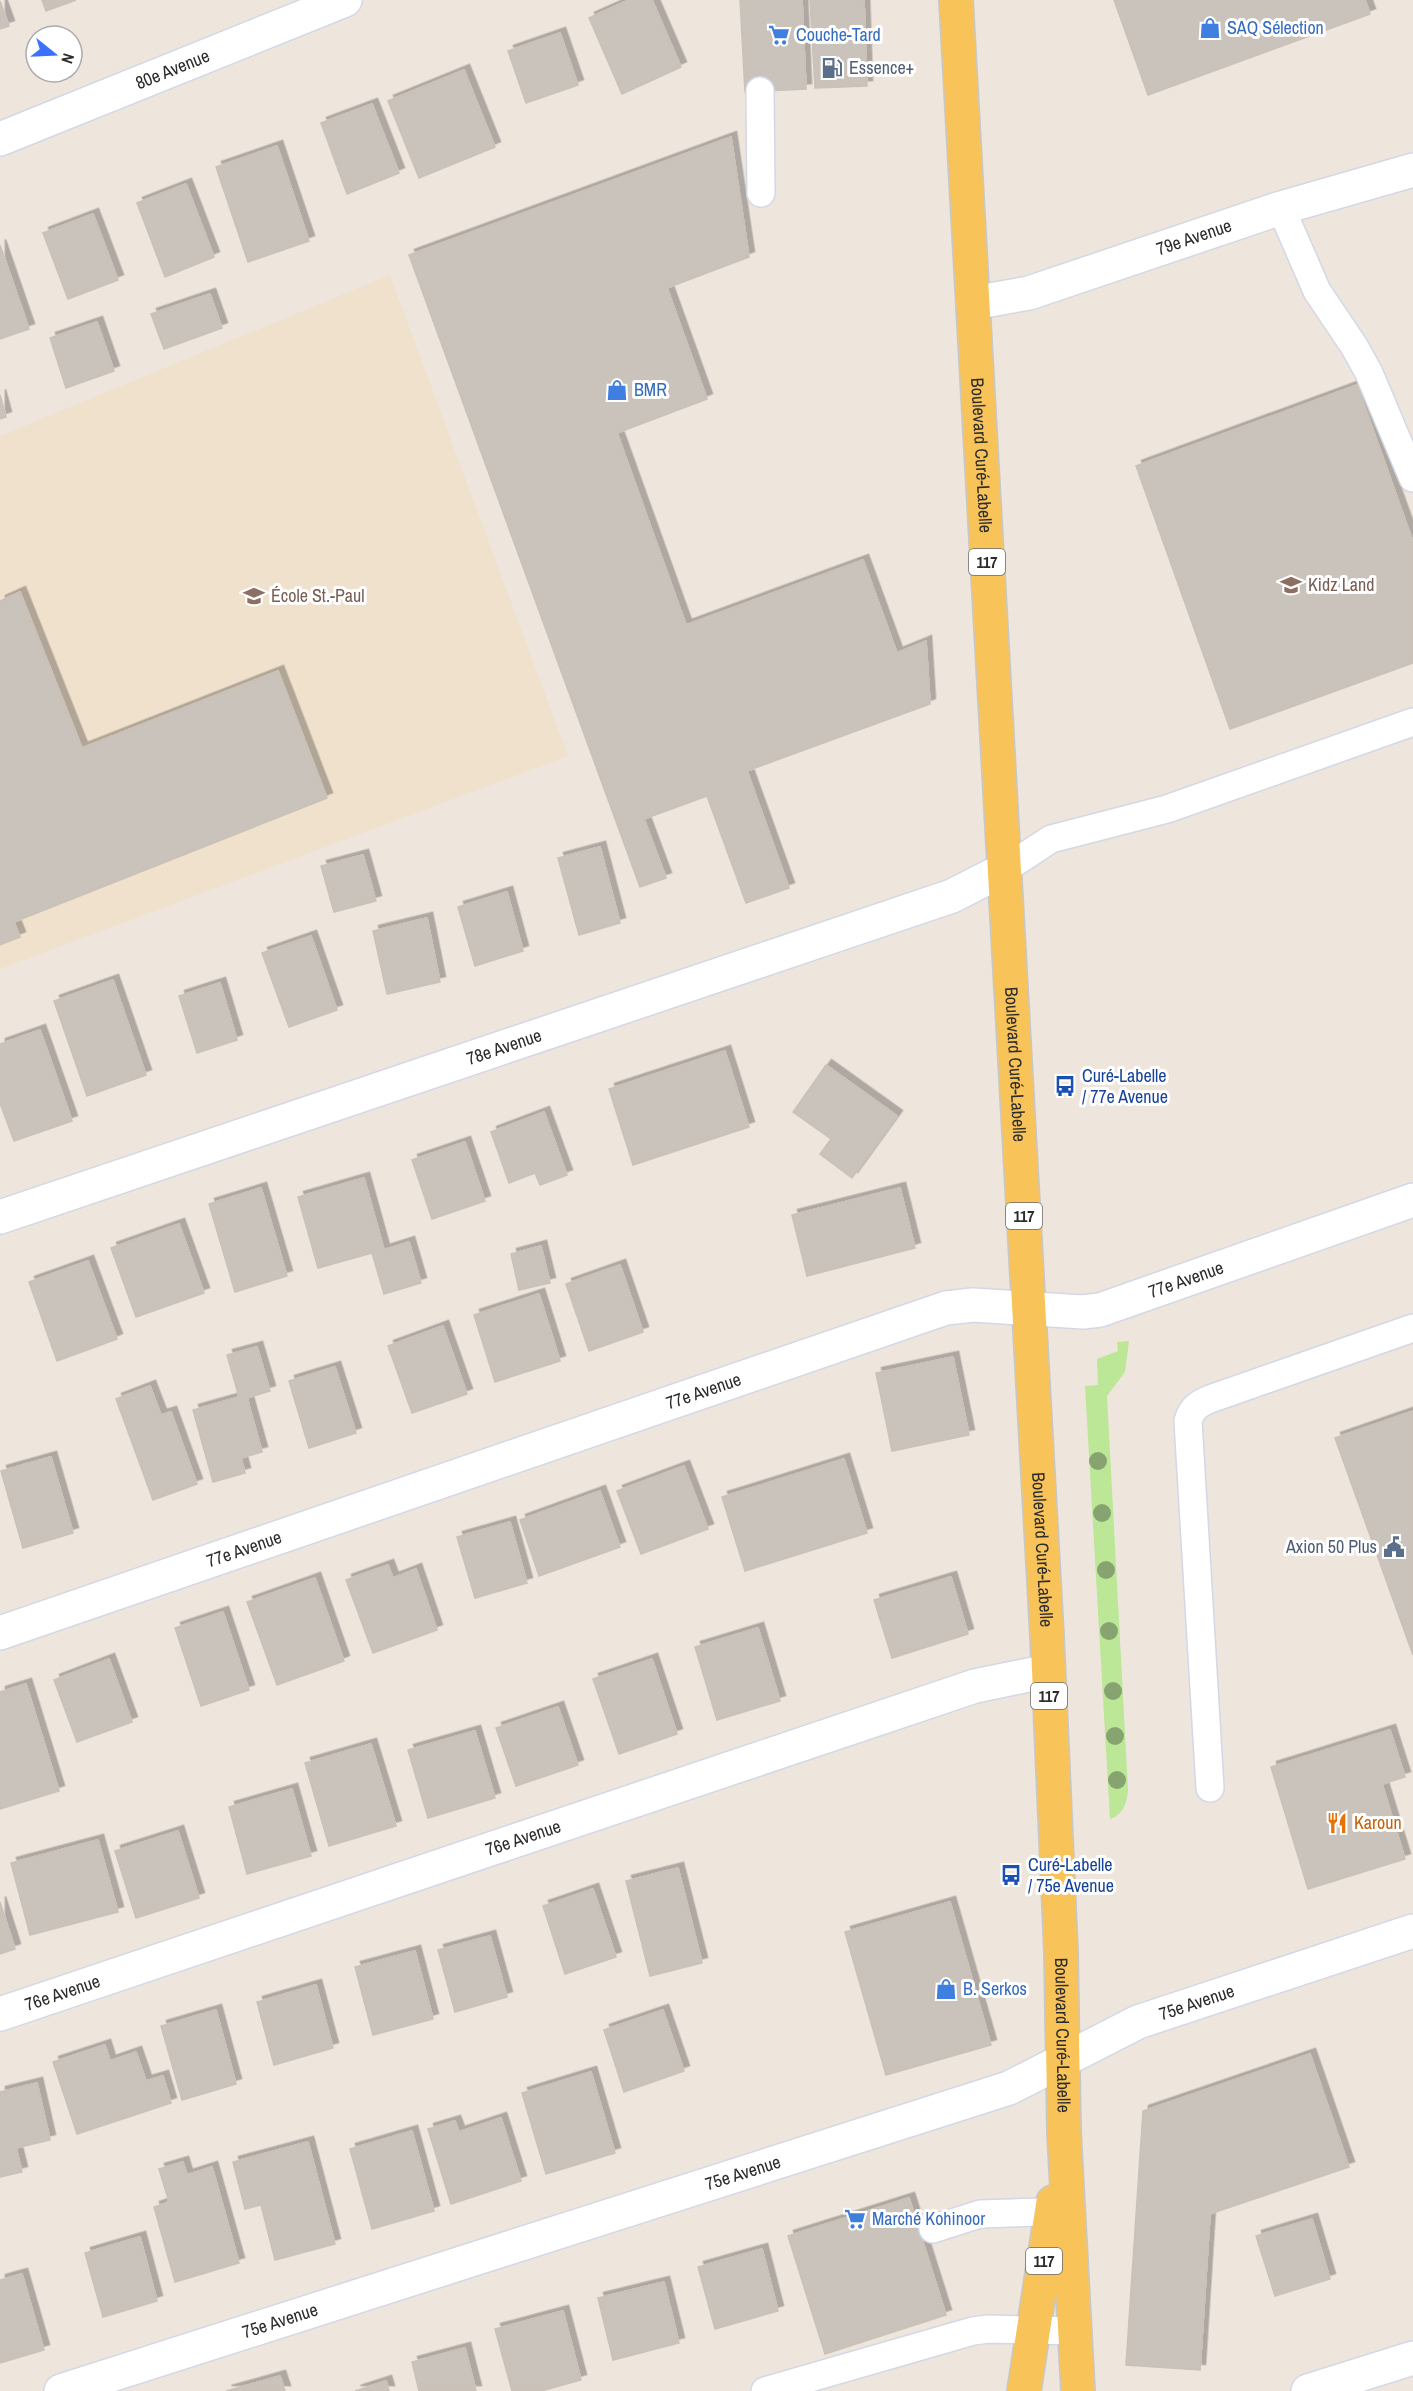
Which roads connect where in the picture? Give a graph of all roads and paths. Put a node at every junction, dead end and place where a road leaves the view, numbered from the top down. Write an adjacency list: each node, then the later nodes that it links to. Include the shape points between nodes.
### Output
1 (345, 0): 4 (street, 80e Avenue)
2 (956, 0): 8 (main road, Boulevard Curé-Labelle / 117)
3 (760, 91): 6 (lane)
4 (0, 139)
5 (1413, 170): 7 (street, 79e Avenue)
6 (761, 193)
7 (1281, 208): 8 (street, 79e Avenue, via 1040,289); 9 (lane, via 1317,291 1369,373)
8 (974, 303): 11 (main road, Boulevard Curé-Labelle / 117)
9 (1413, 478)
10 (1413, 722): 11 (lane, via 1167,809 1051,839)
11 (1005, 869): 13 (street, 78e Avenue, via 952,896); 14 (main road, Boulevard Curé-Labelle / 117)
12 (1413, 1200): 14 (street, 77e Avenue, via 1100,1310)
13 (0, 1216)
14 (1029, 1309): 16 (street, 77e Avenue, via 974,1305 946,1308); 17 (main road, Boulevard Curé-Labelle / 117)
15 (1413, 1328): 18 (lane, via 1210,1399 1191,1413 1188,1421)
16 (0, 1633)
17 (1048, 1671): 20 (street, 76e Avenue, via 975,1686); 21 (main road, Boulevard Curé-Labelle / 117)
18 (1210, 1788)
19 (1413, 1931): 21 (street, 75e Avenue, via 1138,2022)
20 (0, 2014)
21 (1063, 2062): 22 (main road, Boulevard Curé-Labelle / 117); 27 (street, 75e Avenue, via 1009,2088)
22 (1060, 2210): 23 (lane, via 980,2214); 24 (main road, Boulevard Curé-Labelle / 117); 25 (main road, Boulevard Curé-Labelle / 117)
23 (933, 2229)
24 (1034, 2330): 25 (lane); 28 (lane, via 973,2331); 29 (main road, Boulevard Curé-Labelle / 117)
25 (1075, 2331): 30 (main road, Boulevard Curé-Labelle / 117)
26 (1413, 2358): 31 (street)
27 (61, 2391)
28 (765, 2391)
29 (1024, 2391)
30 (1078, 2391)
31 (1308, 2391)

